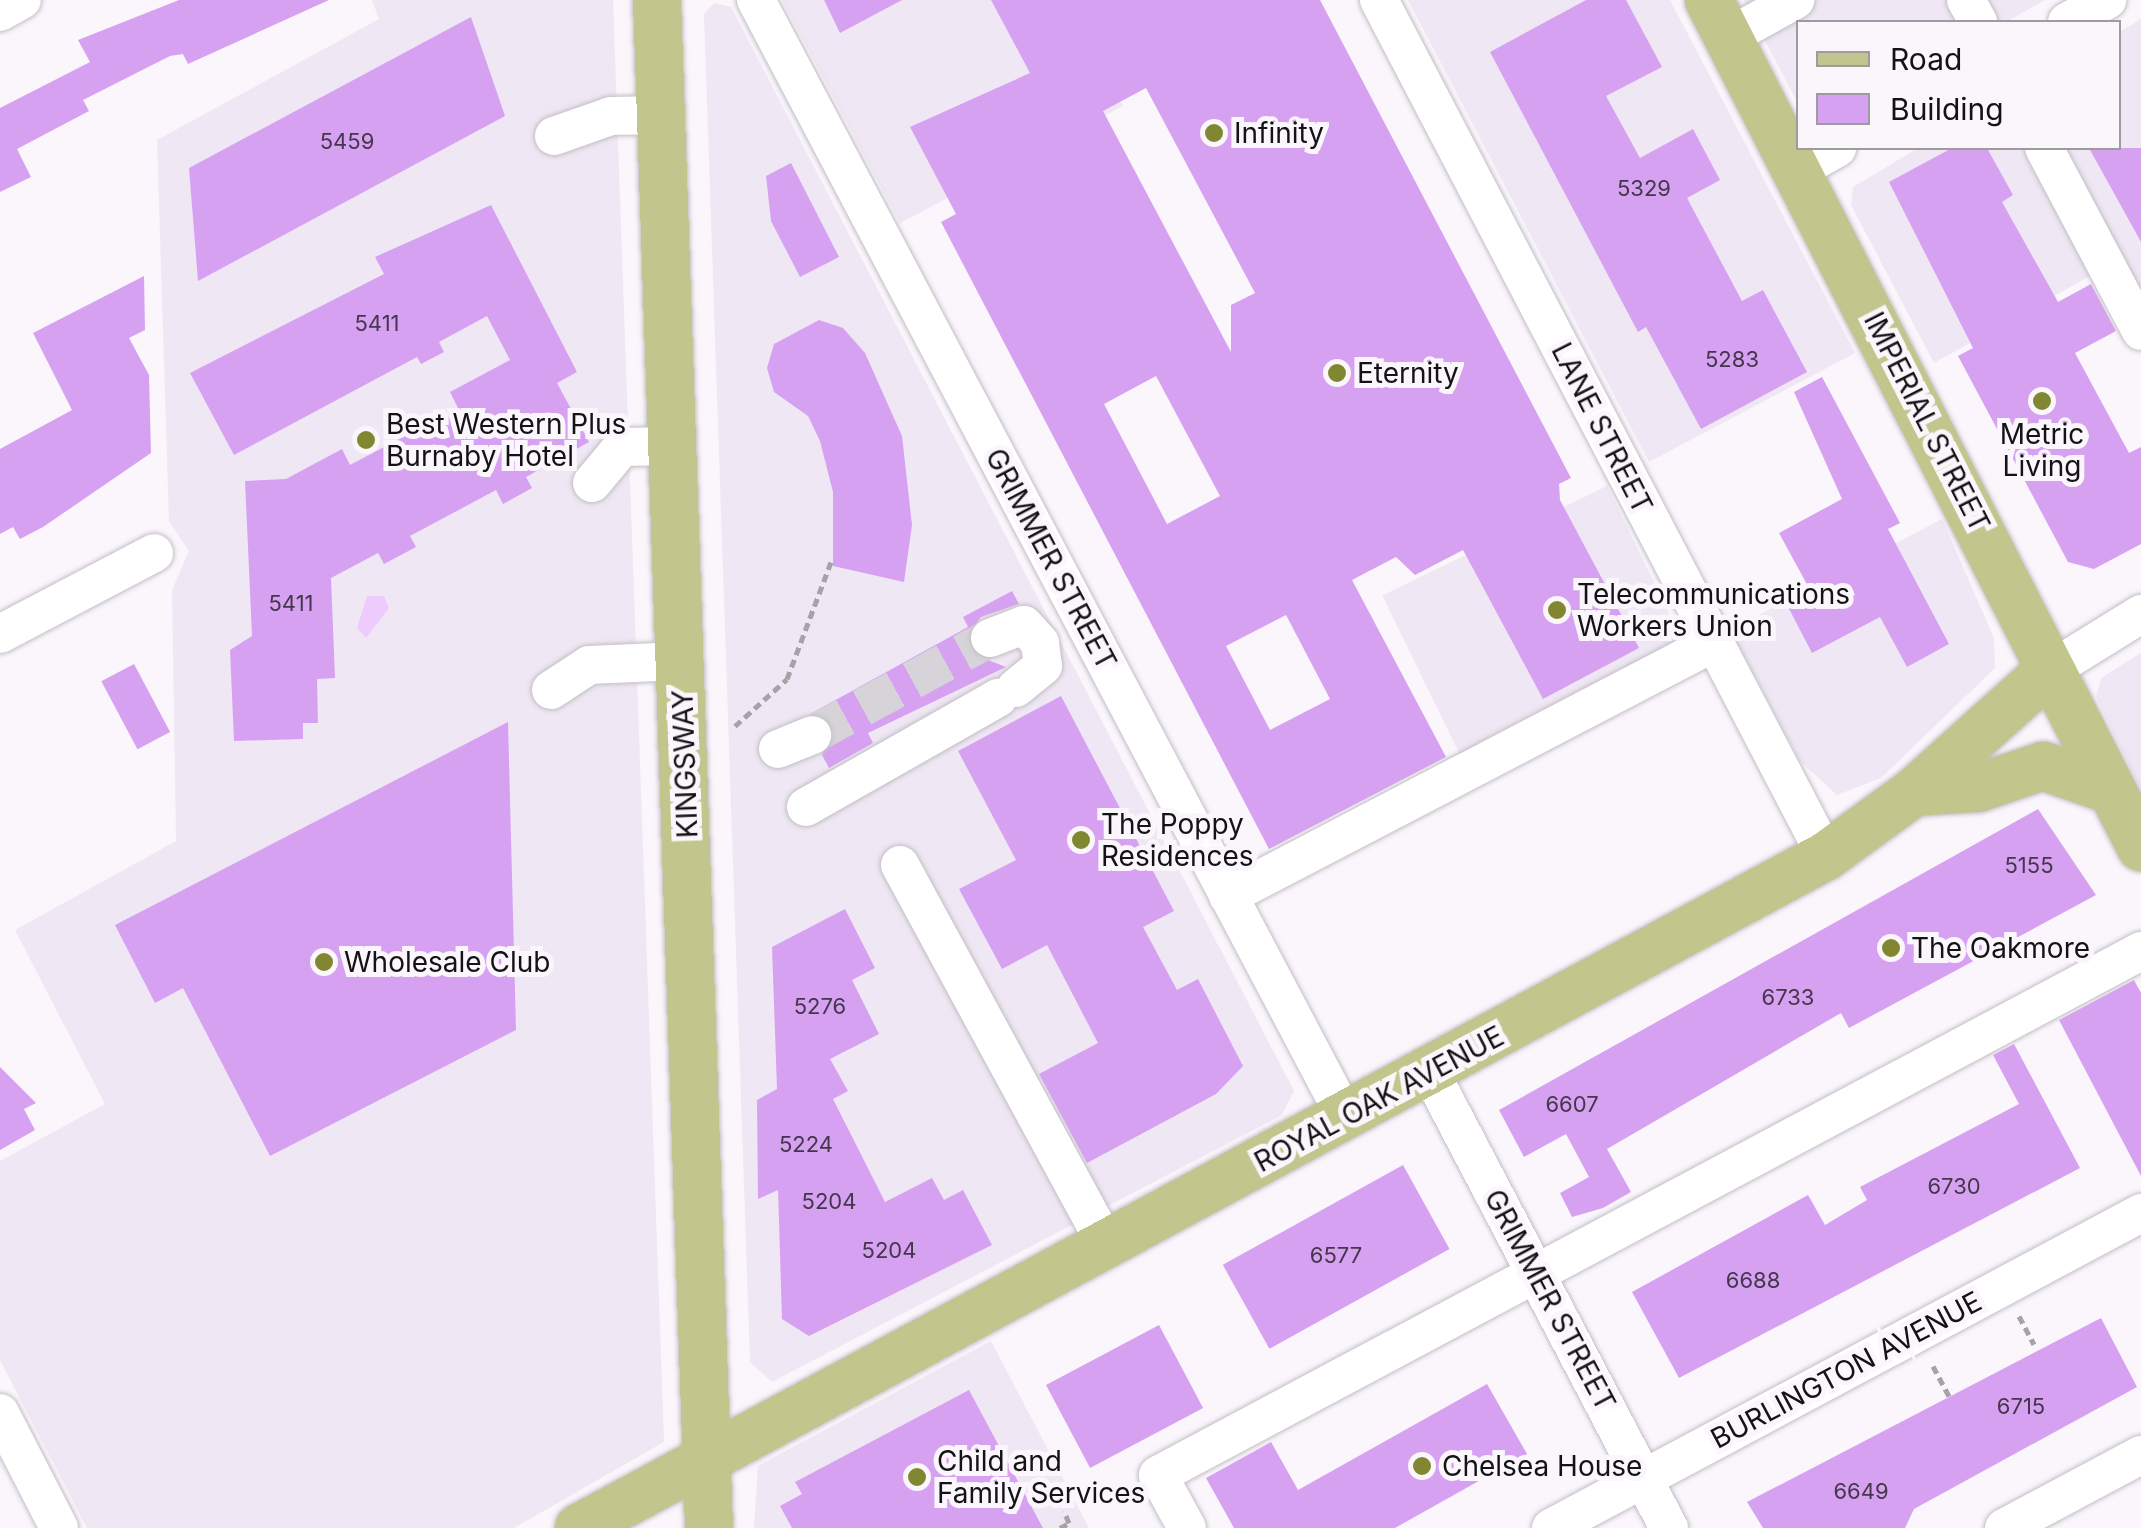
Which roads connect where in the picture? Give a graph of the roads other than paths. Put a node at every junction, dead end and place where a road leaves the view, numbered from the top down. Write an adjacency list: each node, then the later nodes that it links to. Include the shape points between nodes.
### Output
1 (22, 0): 7 (street)
2 (657, 0): 10 (main road, KINGSWAY)
3 (756, 0): 32 (street, GRIMMER STREET)
4 (1378, 0): 22 (street, LANE STREET)
5 (1794, 0): 8 (street)
6 (2107, 0): 9 (street)
7 (0, 12)
8 (1718, 19): 11 (main road, IMPERIAL STREET)
9 (2071, 20)
10 (660, 115): 12 (street, via 611,116); 16 (main road, KINGSWAY)
11 (1796, 128)
12 (554, 136)
13 (2045, 150): 15 (street)
14 (1818, 159): 24 (main road, IMPERIAL STREET)
15 (2136, 310)
16 (674, 446): 17 (street, via 622,446); 23 (main road, KINGSWAY)
17 (592, 483)
18 (154, 553): 20 (street)
19 (2141, 614): 24 (street, ROYAL OAK AVENUE)
20 (0, 634)
21 (990, 638): 28 (street, via 1024,625 1040,642 1044,666)
22 (1714, 643): 30 (street, LANE STREET); 32 (street)
23 (682, 662): 25 (street, via 589,665); 41 (main road, KINGSWAY)
24 (2049, 670): 26 (main road, IMPERIAL STREET); 27 (main road, ROYAL OAK AVENUE)
25 (551, 690)
26 (2111, 790): 27 (main road, via 2042,766 1978,788); 29 (main road, IMPERIAL STREET)
27 (1914, 792): 30 (main road, ROYAL OAK AVENUE)
28 (806, 806)
29 (2141, 847)
30 (1826, 856): 34 (main road, ROYAL OAK AVENUE)
31 (900, 865): 37 (street)
32 (1228, 896): 35 (street, GRIMMER STREET)
33 (2141, 951): 38 (street)
34 (1430, 1072): 35 (main road, ROYAL OAK AVENUE); 38 (street, GRIMMER STREET)
35 (1346, 1118): 37 (main road, ROYAL OAK AVENUE)
36 (2141, 1213): 42 (street, BURLINGTON AVENUE)
37 (1106, 1245): 41 (main road, ROYAL OAK AVENUE)
38 (1536, 1274): 42 (street, GRIMMER STREET); 46 (street, via 1158,1474)
39 (0, 1413): 43 (street)
40 (2141, 1454): 49 (street)
41 (708, 1457): 44 (main road, ROYAL OAK AVENUE); 45 (main road, KINGSWAY)
42 (1643, 1479): 47 (street, BURLINGTON AVENUE); 48 (street, GRIMMER STREET)
43 (59, 1528)
44 (579, 1528)
45 (709, 1528)
46 (1187, 1528)
47 (1552, 1528)
48 (1669, 1528)
49 (2004, 1528)

